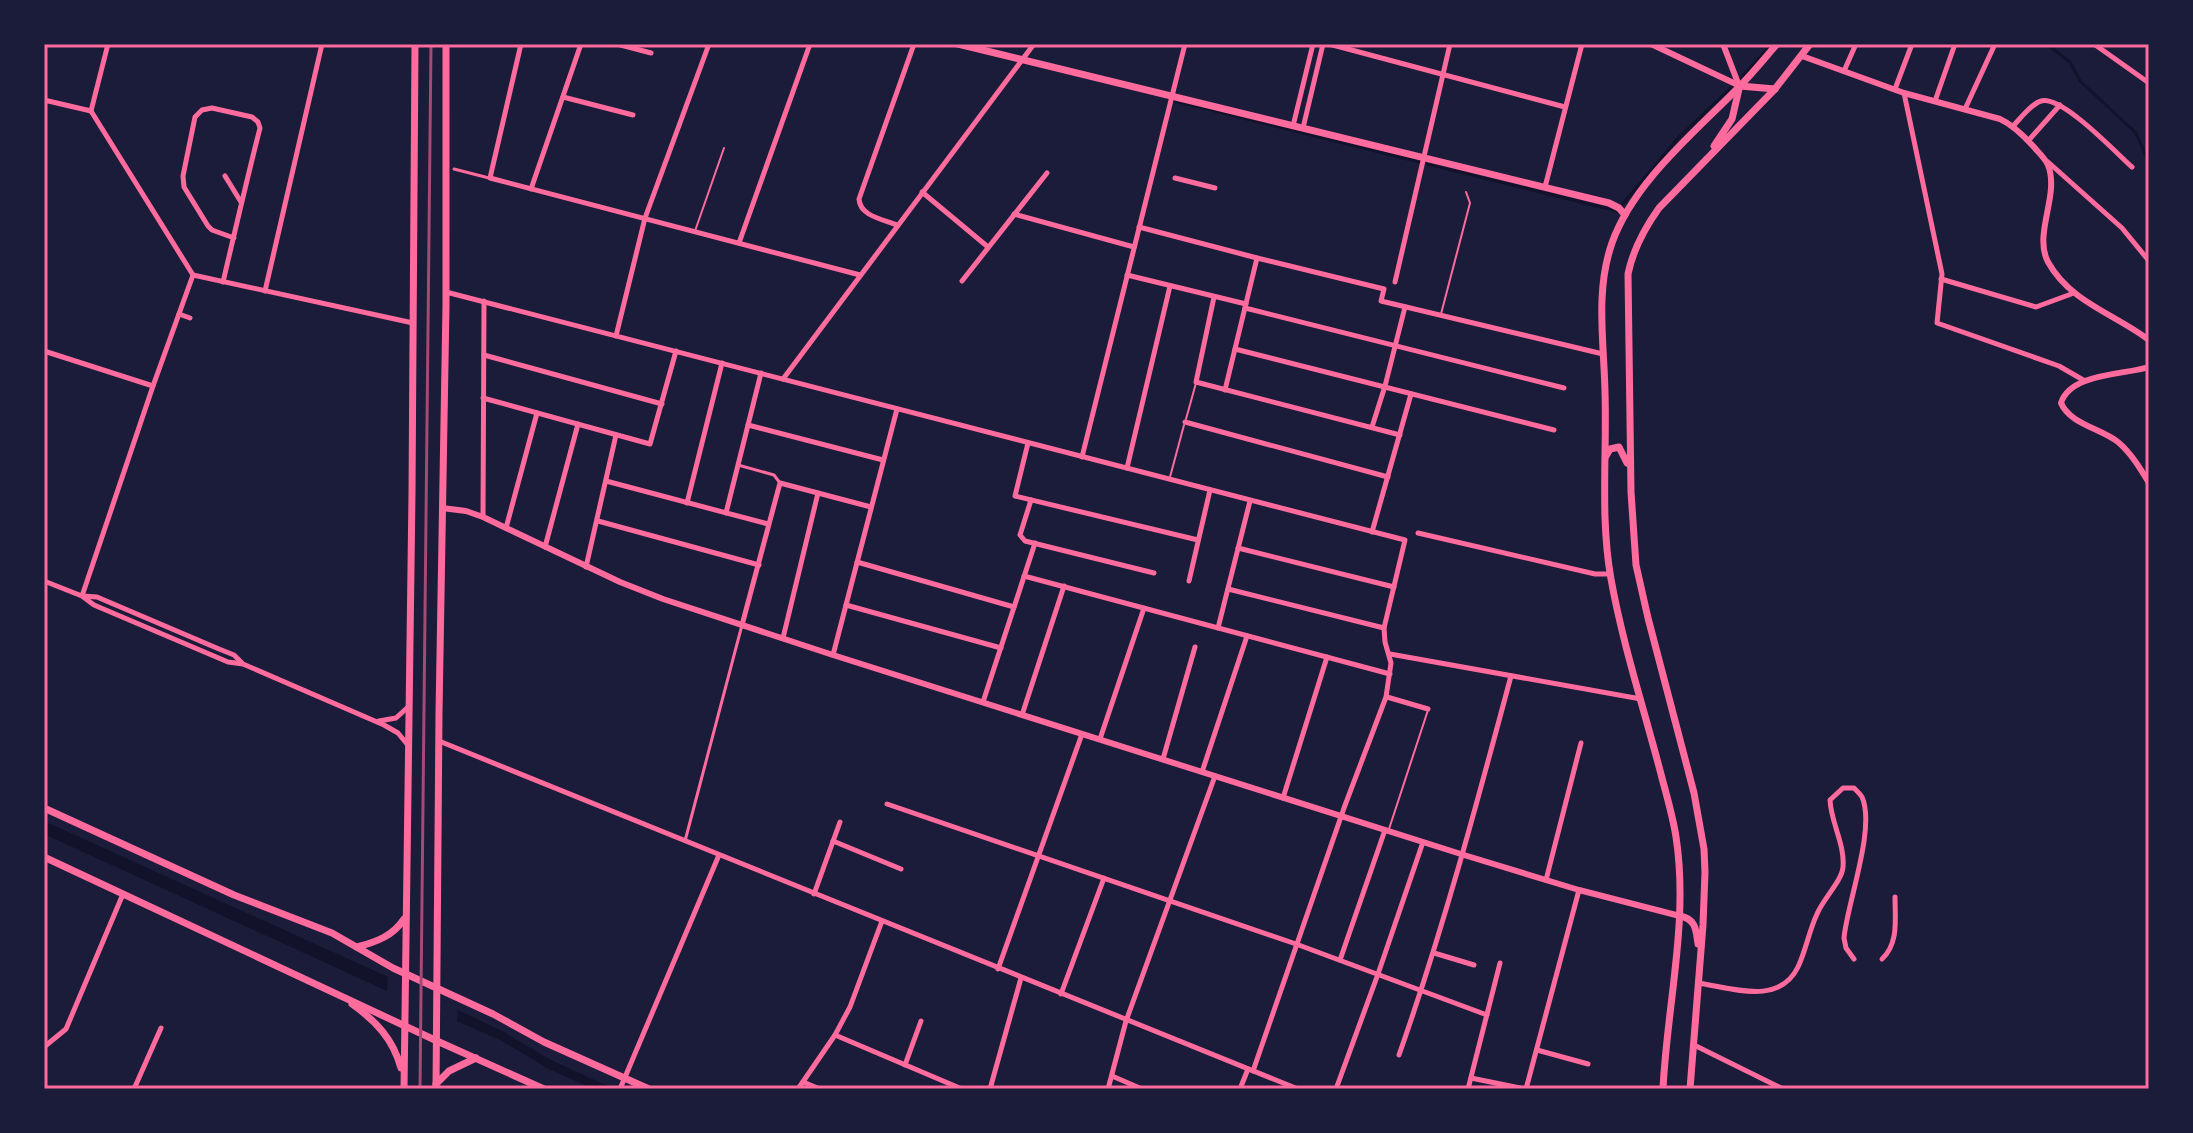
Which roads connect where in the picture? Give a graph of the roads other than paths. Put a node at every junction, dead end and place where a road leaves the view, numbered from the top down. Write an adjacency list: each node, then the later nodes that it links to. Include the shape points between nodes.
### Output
1 (108, 44): 44 (street)
2 (322, 44): 88 (street)
3 (415, 44): 98 (main road)
4 (446, 44): 89 (main road)
5 (521, 44): 60 (street)
6 (581, 44): 38 (street)
7 (617, 44): 27 (street)
8 (709, 44): 70 (street)
9 (810, 44): 75 (street)
10 (914, 44): 71 (street, via 859,199 863,211)
11 (958, 44): 29 (main road)
12 (1034, 44): 29 (street)
13 (1185, 44): 37 (street)
14 (1313, 44): 46 (street)
15 (1326, 44): 31 (street); 48 (street)
16 (1450, 44): 31 (street)
17 (1582, 44): 42 (street)
18 (1651, 44): 33 (street)
19 (1723, 44): 33 (street)
20 (1777, 44): 33 (main road)
21 (1810, 44): 28 (main road)
22 (1856, 44): 30 (street)
23 (1912, 44): 35 (street)
24 (1955, 44): 40 (street)
25 (1995, 44): 43 (street)
26 (2094, 44): 32 (street)
27 (651, 53)
28 (1802, 56): 30 (street); 34 (main road)
29 (1022, 60): 37 (main road); 65 (street)
30 (1844, 71): 35 (street)
31 (1442, 74): 42 (street); 51 (street)
32 (2149, 83)
33 (1740, 86): 34 (main road); 52 (main road, via 1732,119); 69 (main road, via 1657,171)
34 (1775, 89): 52 (main road)
35 (1895, 89): 36 (street)
36 (1904, 93): 40 (street); 83 (street)
37 (1172, 96): 46 (main road); 57 (street)
38 (563, 97): 45 (street); 64 (street)
39 (44, 100): 44 (street)
40 (1935, 101): 43 (street)
41 (2060, 105): 47 (street, via 2049,100 2035,103); 49 (street); 54 (street)
42 (1565, 107): 62 (street)
43 (1965, 109): 47 (street)
44 (91, 111): 80 (street)
45 (633, 115)
46 (1293, 126): 48 (main road)
47 (2013, 126): 49 (street)
48 (1303, 128): 51 (main road)
49 (2028, 141): 53 (street)
50 (724, 148): 73 (lane)
51 (1423, 158): 62 (main road); 86 (street)
52 (1705, 160): 137 (main road, via 1659,208 1631,262)
53 (2047, 162): 79 (street, via 2122,228); 90 (street, via 2051,185 2045,258)
54 (2132, 167)
55 (454, 169): 60 (street)
56 (1047, 173): 68 (street)
57 (1152, 173): 58 (street); 72 (street)
58 (1160, 175)
59 (225, 176): 67 (street)
60 (490, 178): 64 (street)
61 (1175, 178): 63 (street)
62 (1545, 187): 69 (main road, via 1609,203)
63 (1215, 188)
64 (531, 189): 70 (street)
65 (922, 192): 71 (street); 76 (street)
66 (1466, 192): 96 (lane, via 1470,203)
67 (242, 203): 74 (street); 74 (street, via 258,122 212,108 202,110 195,117 184,187 208,226)
68 (1014, 214): 76 (street); 77 (street)
69 (1625, 215): 105 (main road, via 1612,243 1602,290)
70 (645, 218): 73 (street); 99 (street)
71 (897, 225): 81 (street)
72 (1139, 227): 77 (street); 78 (street)
73 (695, 232): 75 (street)
74 (234, 238): 85 (street)
75 (739, 243): 81 (street)
76 (988, 247): 84 (street)
77 (1134, 247): 82 (street)
78 (1257, 258): 93 (street); 94 (street, via 1384,289 1381,301)
79 (2149, 261)
80 (193, 275): 85 (street); 95 (street)
81 (860, 275): 110 (street)
82 (1127, 275): 87 (street); 130 (street)
83 (1941, 279): 90 (street, via 2036,307); 111 (street, via 1937,323 2059,366)
84 (962, 281)
85 (223, 282): 88 (street)
86 (1395, 282)
87 (1170, 286): 91 (street); 134 (street)
88 (265, 291): 98 (street)
89 (446, 292): 92 (street); 147 (main road)
90 (2074, 293): 100 (street)
91 (1214, 297): 93 (street); 112 (street)
92 (484, 301): 99 (street); 106 (street)
93 (1246, 306): 101 (street); 102 (street)
94 (1405, 307): 96 (street); 101 (street)
95 (179, 314): 97 (street); 113 (street)
96 (1441, 315): 105 (street)
97 (190, 318)
98 (413, 323): 189 (main road)
99 (616, 336): 104 (street)
100 (2149, 340)
101 (1396, 345): 114 (street); 115 (street)
102 (1235, 349): 114 (street); 116 (street)
103 (44, 351): 113 (street)
104 (676, 351): 107 (street); 119 (street)
105 (1604, 354): 131 (main road)
106 (484, 355): 118 (street); 119 (street)
107 (722, 363): 109 (street); 145 (street)
108 (2149, 367): 111 (street)
109 (761, 373): 110 (street); 124 (street)
110 (783, 379): 120 (street)
111 (2085, 381): 140 (street, via 2066,391 2061,403 2067,414 2119,443)
112 (1196, 382): 116 (street); 122 (lane)
113 (153, 386): 170 (street)
114 (1385, 386): 117 (street); 125 (street)
115 (1564, 388)
116 (1225, 390): 125 (street)
117 (1411, 394): 126 (street); 128 (street)
118 (483, 398): 121 (street); 149 (street)
119 (662, 404): 127 (street, via 650,444)
120 (897, 409): 129 (street); 132 (street)
121 (537, 413): 123 (street); 152 (street)
122 (1185, 422): 135 (street); 136 (lane)
123 (578, 424): 127 (street); 157 (street)
124 (748, 425): 132 (street); 133 (street)
125 (1372, 427): 128 (street)
126 (1554, 430)
127 (616, 435): 138 (street)
128 (1400, 435): 135 (street)
129 (1028, 443): 130 (street); 143 (street, via 1015,496)
130 (1082, 457): 134 (street)
131 (1606, 458): 137 (main road, via 1612,448 1622,449); 163 (main road)
132 (883, 460): 146 (street)
133 (738, 465): 139 (street, via 774,475); 148 (street)
134 (1127, 468): 136 (street)
135 (1388, 477): 153 (street)
136 (1170, 478): 141 (street)
137 (1631, 480): 233 (main road, via 1636,565 1702,831)
138 (606, 481): 145 (street); 150 (street)
139 (780, 483): 142 (street); 151 (street)
140 (2149, 483)
141 (1210, 490): 144 (street); 155 (street)
142 (818, 493): 146 (street); 178 (street)
143 (1031, 500): 155 (street); 156 (street, via 1020,535)
144 (1250, 500): 153 (street); 158 (street)
145 (687, 503): 148 (street)
146 (871, 507): 159 (street)
147 (442, 508): 149 (street); 195 (main road)
148 (726, 513): 151 (street)
149 (483, 517): 152 (street)
150 (598, 521): 160 (street); 161 (street)
151 (768, 524): 160 (street)
152 (506, 528): 157 (street)
153 (1372, 532): 168 (street, via 1405,540)
154 (1418, 533): 163 (street)
155 (1198, 540): 165 (street)
156 (1035, 543): 162 (street); 164 (street)
157 (545, 548): 161 (street)
158 (1238, 548): 168 (street); 169 (street)
159 (857, 562): 171 (street); 172 (street)
160 (759, 565): 174 (street)
161 (586, 567): 174 (street)
162 (1154, 573)
163 (1610, 574): 187 (main road)
164 (1024, 576): 167 (street); 172 (street)
165 (1189, 581)
166 (45, 582): 170 (street)
167 (1064, 586): 173 (street); 191 (street)
168 (1394, 587): 176 (street)
169 (1228, 589): 175 (street); 176 (street)
170 (82, 596): 192 (street)
171 (846, 605): 180 (street); 182 (street)
172 (1014, 607): 180 (street)
173 (1144, 608): 175 (street); 194 (street)
174 (742, 625): 178 (street); 207 (street)
175 (1218, 628): 177 (street)
176 (1384, 628): 181 (street)
177 (1247, 636): 183 (street); 199 (street)
178 (783, 638): 182 (street)
179 (1195, 647): 198 (street)
180 (1001, 648): 188 (street)
181 (1390, 654): 184 (street); 185 (street)
182 (833, 655): 188 (street)
183 (1327, 657): 184 (street); 201 (street)
184 (1390, 674): 186 (street)
185 (1511, 676): 187 (street); 211 (street)
186 (1386, 697): 190 (street); 204 (street)
187 (1642, 699): 222 (main road, via 1675,835)
188 (983, 702): 191 (street)
189 (408, 707): 192 (street, via 396,718); 197 (main road)
190 (1428, 709): 206 (lane)
191 (1022, 715): 193 (street)
192 (374, 720): 197 (street)
193 (1082, 734): 194 (street); 212 (street)
194 (1100, 739): 198 (street)
195 (439, 741): 207 (street); 241 (main road)
196 (1581, 743): 216 (street)
197 (408, 745): 223 (main road)
198 (1163, 759): 199 (street)
199 (1202, 772): 200 (street)
200 (1215, 776): 201 (street); 221 (street)
201 (1283, 798): 204 (street)
202 (887, 804): 212 (street)
203 (44, 808): 226 (main road)
204 (1342, 816): 206 (street); 225 (street)
205 (840, 822): 208 (street)
206 (1387, 830): 209 (street); 230 (street)
207 (685, 841): 210 (street)
208 (833, 841): 214 (street); 219 (street)
209 (1423, 842): 211 (street); 235 (street)
210 (719, 855): 219 (street); 262 (street)
211 (1464, 855): 216 (street); 227 (street)
212 (1039, 856): 215 (street); 234 (street)
213 (44, 857): 218 (main road)
214 (901, 869)
215 (1104, 878): 221 (street); 242 (street)
216 (1546, 880): 217 (street)
217 (1579, 890): 222 (street); 252 (street)
218 (123, 894): 240 (main road); 251 (street, via 66,1029)
219 (814, 894): 224 (street)
220 (1895, 897): 229 (street, via 1893,943)
221 (1169, 900): 225 (street); 245 (street)
222 (1680, 916): 233 (main road, via 1696,928); 280 (main road)
223 (405, 917): 226 (main road, via 387,936); 236 (main road)
224 (882, 921): 234 (street); 248 (street)
225 (1296, 944): 230 (street); 257 (street)
226 (357, 947): 236 (main road)
227 (1434, 953): 232 (street); 239 (street)
228 (1854, 959): 238 (street, via 1844,938 1860,868 1865,810 1862,796 1854,788 1843,788 1830,800 1842,872 1823,900 1791,978 1762,993)
229 (1882, 959)
230 (1340, 960): 235 (street)
231 (1500, 963): 243 (street)
232 (1474, 965)
233 (1699, 966): 238 (main road)
234 (998, 969): 237 (street)
235 (1378, 974): 239 (street); 277 (street)
236 (405, 977): 241 (main road); 246 (main road)
237 (1021, 978): 242 (street); 272 (street)
238 (1698, 983): 250 (main road)
239 (1421, 992): 243 (street); 253 (street)
240 (337, 993): 246 (main road); 259 (main road, via 385,1033)
241 (437, 993): 249 (main road); 262 (main road, via 508,1022)
242 (1061, 994): 245 (street)
243 (1487, 1015): 260 (street)
244 (921, 1021): 256 (street)
245 (1126, 1021): 257 (street); 258 (street)
246 (405, 1026): 249 (main road); 259 (main road)
247 (161, 1028): 265 (street)
248 (835, 1035): 256 (street); 261 (street)
249 (437, 1041): 254 (main road); 263 (main road)
250 (1693, 1045): 281 (main road); 282 (street)
251 (44, 1047)
252 (1537, 1050): 255 (street); 279 (street)
253 (1399, 1055)
254 (476, 1058): 263 (main road, via 449,1071); 267 (main road)
255 (1588, 1064)
256 (905, 1065): 271 (street)
257 (1251, 1070): 264 (street); 275 (street)
258 (1112, 1076): 273 (street); 274 (street)
259 (404, 1078): 266 (main road)
260 (1471, 1078): 278 (street); 279 (street)
261 (802, 1082): 269 (street); 270 (street)
262 (622, 1084): 268 (main road)
263 (436, 1087)
264 (1289, 1087): 276 (street)
265 (134, 1089)
266 (404, 1089)
267 (544, 1089)
268 (649, 1089)
269 (798, 1089)
270 (820, 1089)
271 (962, 1089)
272 (990, 1089)
273 (1108, 1089)
274 (1142, 1089)
275 (1240, 1089)
276 (1298, 1089)
277 (1336, 1089)
278 (1468, 1089)
279 (1525, 1089)
280 (1663, 1089)
281 (1690, 1089)
282 (1783, 1089)

